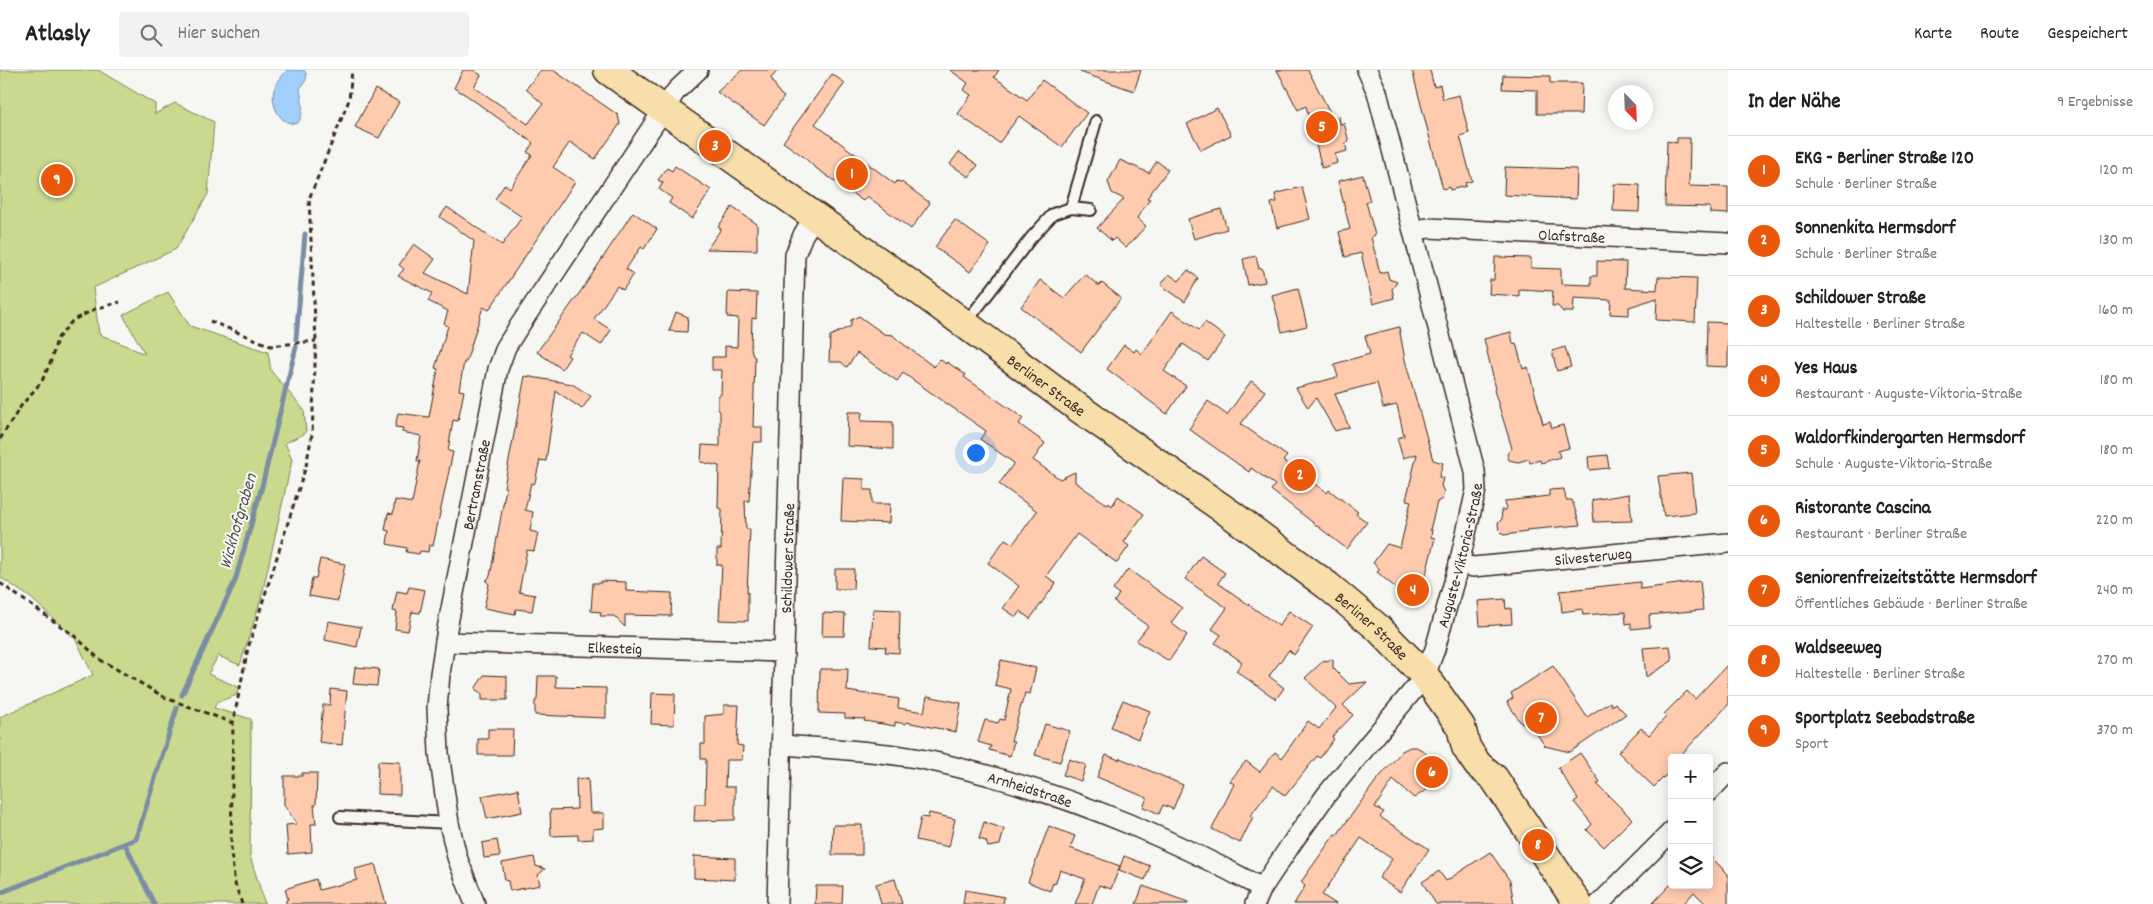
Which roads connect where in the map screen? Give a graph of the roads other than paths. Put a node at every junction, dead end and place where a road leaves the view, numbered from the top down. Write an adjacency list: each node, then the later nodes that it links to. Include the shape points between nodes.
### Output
1 (608, 70): 4 (main road, Berliner Straße)
2 (698, 70): 4 (street, Bertramstraße, via 676,91)
3 (1367, 70): 9 (street, Auguste-Viktoria-Straße, via 1377,92)
4 (664, 110): 8 (main road, Berliner Straße); 14 (street, Bertramstraße, via 506,347 498,368)
5 (1096, 121): 6 (lane)
6 (1071, 208): 7 (lane); 11 (lane, via 1053,214 1036,232)
7 (1092, 210)
8 (814, 217): 11 (main road, Berliner Straße); 15 (street, Schildower Straße, via 802,234 795,255)
9 (1414, 230): 10 (street, Olafstraße, via 1429,228); 13 (street, Auguste-Viktoria-Straße, via 1477,482)
10 (1728, 243)
11 (964, 324): 16 (main road, Berliner Straße, via 1328,586 1378,628)
12 (1728, 543): 13 (street, Silvesterweg, via 1474,567)
13 (1459, 564): 16 (street, Auguste-Viktoria-Straße)
14 (446, 642): 15 (street, Elkesteig); 21 (street, Bertramstraße, via 438,708 439,753)
15 (783, 652): 17 (street, Schildower Straße)
16 (1425, 676): 23 (street, Auguste-Viktoria-Straße, via 1327,794); 26 (main road, Berliner Straße, via 1461,727 1477,738 1490,757 1494,778)
17 (781, 745): 23 (street, Arnheidstraße, via 910,757 1028,787 1117,818 1202,857); 25 (street, Schildower Straße)
18 (1728, 772): 19 (street)
19 (1713, 788)
20 (340, 816): 21 (lane)
21 (449, 823): 24 (street, Bertramstraße, via 456,857)
22 (1668, 835): 27 (street)
23 (1258, 896)
24 (475, 904)
25 (777, 904)
26 (1578, 904)
27 (1599, 904)

